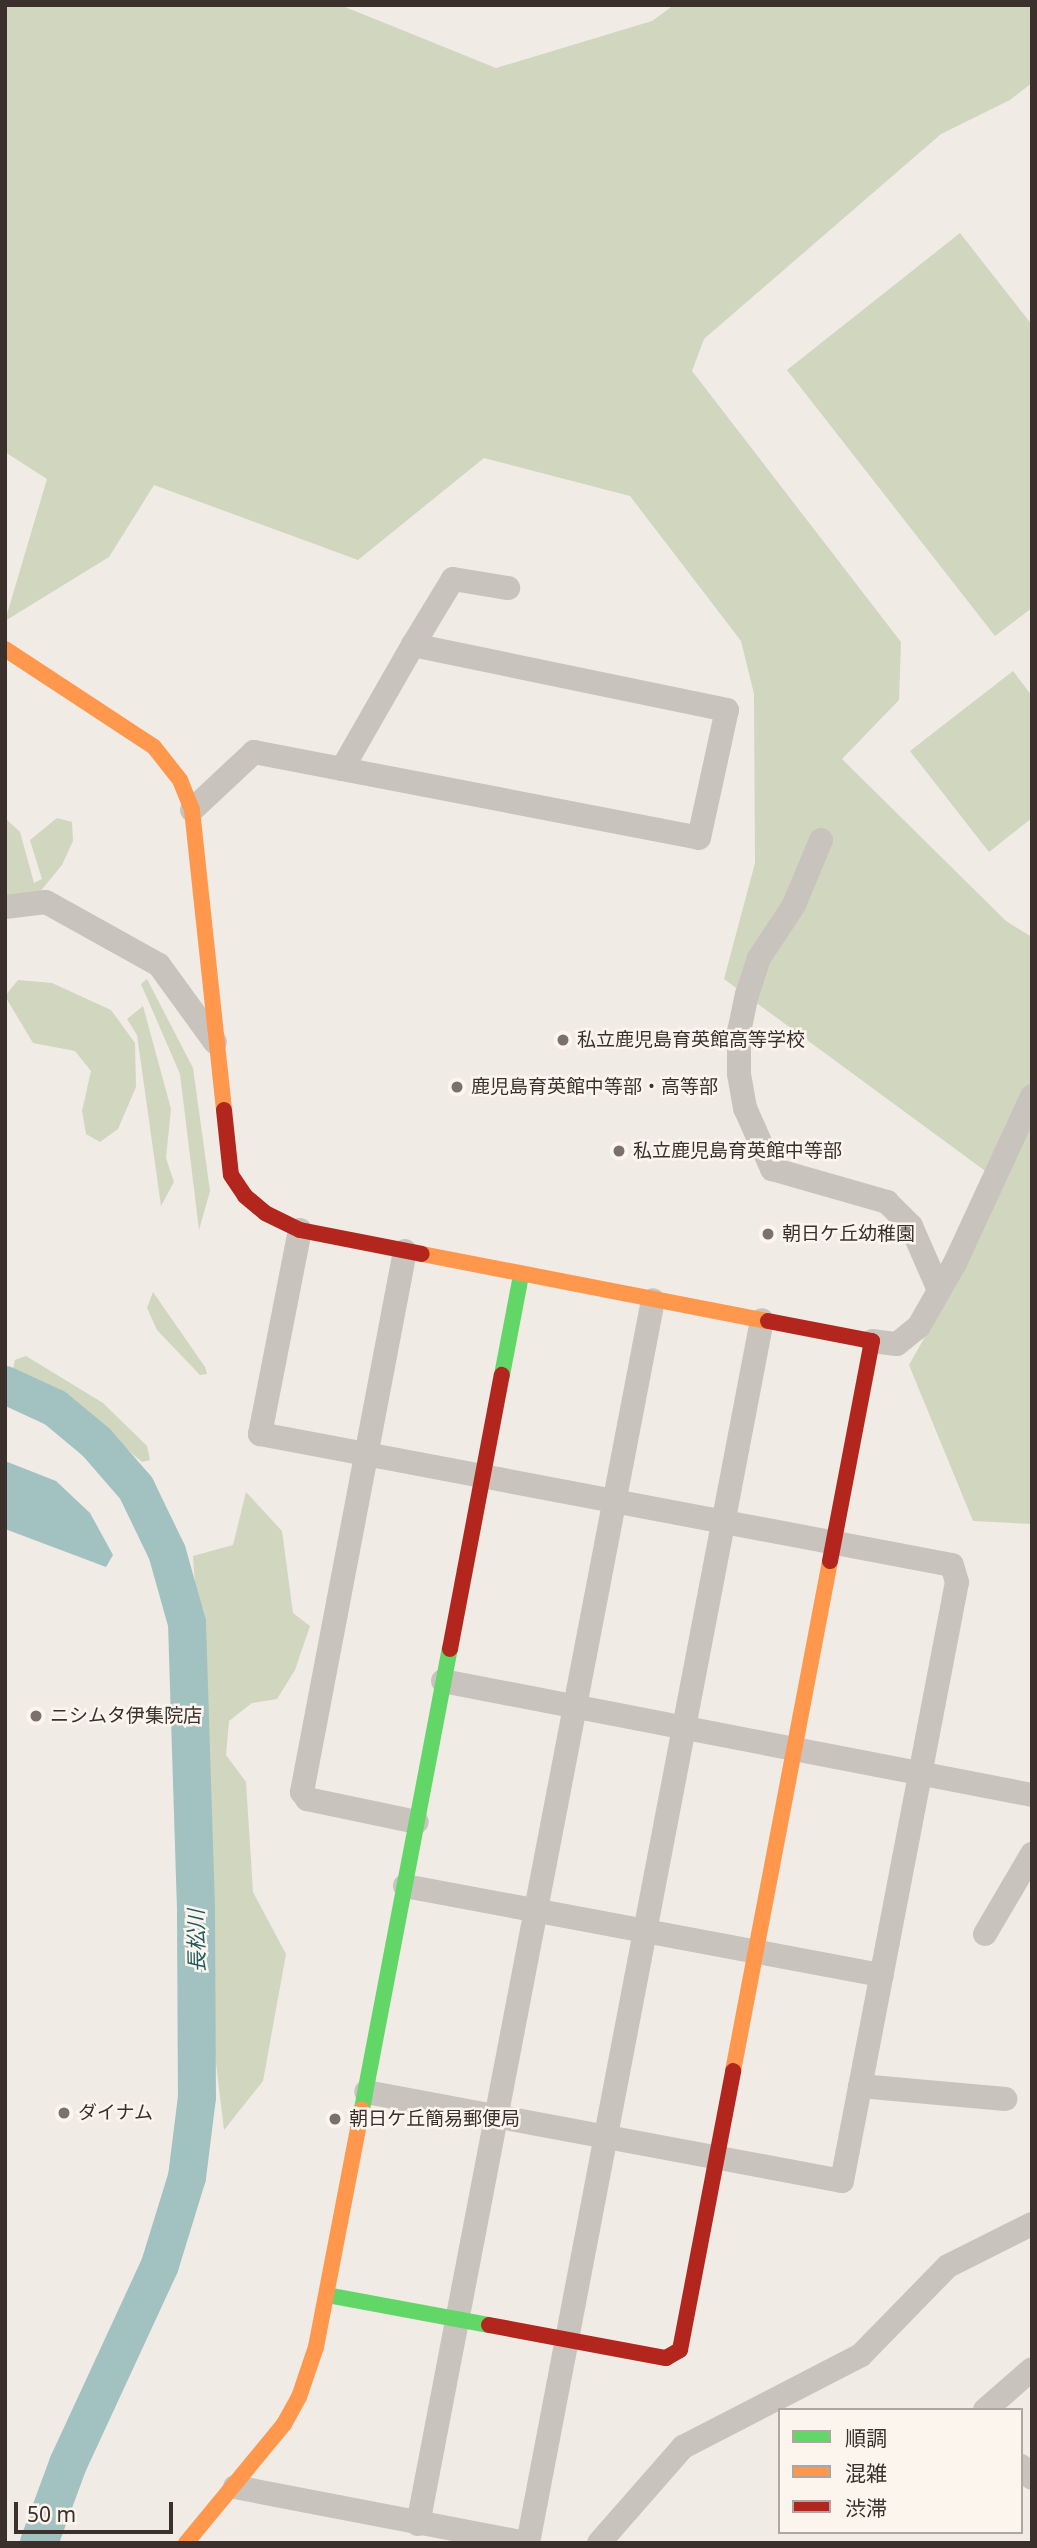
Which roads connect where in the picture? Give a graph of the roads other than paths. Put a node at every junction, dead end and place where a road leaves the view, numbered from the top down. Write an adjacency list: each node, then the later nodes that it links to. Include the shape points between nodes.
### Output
1 (508, 588): 2 (street, via 453,579)
2 (413, 645): 4 (street); 4 (street, via 727,710 699,838)
3 (5, 649): 5 (street, via 154,747 180,780)
4 (342, 769): 5 (street, via 254,752)
5 (192, 810): 8 (street)
6 (821, 841): 13 (street, via 793,905 759,958 747,994 739,1032 738,1074 745,1108 772,1169 852,1189 895,1210 911,1226)
7 (5, 907): 8 (street, via 46,902 159,965)
8 (215, 1042): 10 (street, via 230,1175 265,1213)
9 (1032, 1096): 13 (street)
10 (300, 1230): 11 (street); 17 (street, via 260,1434)
11 (405, 1251): 12 (street); 17 (street)
12 (520, 1275): 14 (street); 18 (street)
13 (939, 1290): 16 (street, via 919,1326 897,1344)
14 (653, 1300): 15 (street); 19 (street)
15 (762, 1320): 16 (street); 20 (street)
16 (872, 1341): 21 (street)
17 (366, 1454): 18 (street); 28 (street, via 302,1792 306,1800)
18 (482, 1478): 19 (street); 22 (street)
19 (615, 1502): 20 (street); 23 (street)
20 (723, 1522): 21 (street); 24 (street)
21 (834, 1543): 25 (street); 26 (street, via 952,1565 957,1582)
22 (443, 1681): 23 (street); 28 (street)
23 (576, 1707): 24 (street); 31 (street)
24 (683, 1728): 25 (street); 32 (street)
25 (795, 1749): 26 (street); 34 (street)
26 (920, 1774): 27 (street); 35 (street)
27 (1032, 1795)
28 (417, 1822): 30 (street)
29 (1032, 1854): 33 (street)
30 (405, 1886): 31 (street); 37 (street)
31 (537, 1911): 32 (street); 39 (street)
32 (645, 1931): 34 (street); 40 (street)
33 (985, 1934)
34 (756, 1952): 35 (street); 41 (street)
35 (882, 1975): 36 (street)
36 (860, 2086): 38 (street); 41 (street, via 842,2181)
37 (366, 2092): 39 (street); 43 (street)
38 (1005, 2099)
39 (498, 2116): 40 (street); 44 (street)
40 (607, 2136): 41 (street); 45 (street)
41 (717, 2157): 45 (street, via 680,2350 666,2358)
42 (1032, 2224): 52 (street, via 948,2266 861,2355 683,2447)
43 (327, 2295): 44 (street); 48 (street, via 299,2397)
44 (459, 2319): 45 (street); 49 (street)
45 (567, 2339): 51 (street)
46 (1032, 2369): 47 (street)
47 (987, 2408)
48 (235, 2487): 49 (street); 50 (street)
49 (418, 2524): 51 (street)
50 (186, 2543)
51 (527, 2543)
52 (599, 2543)

